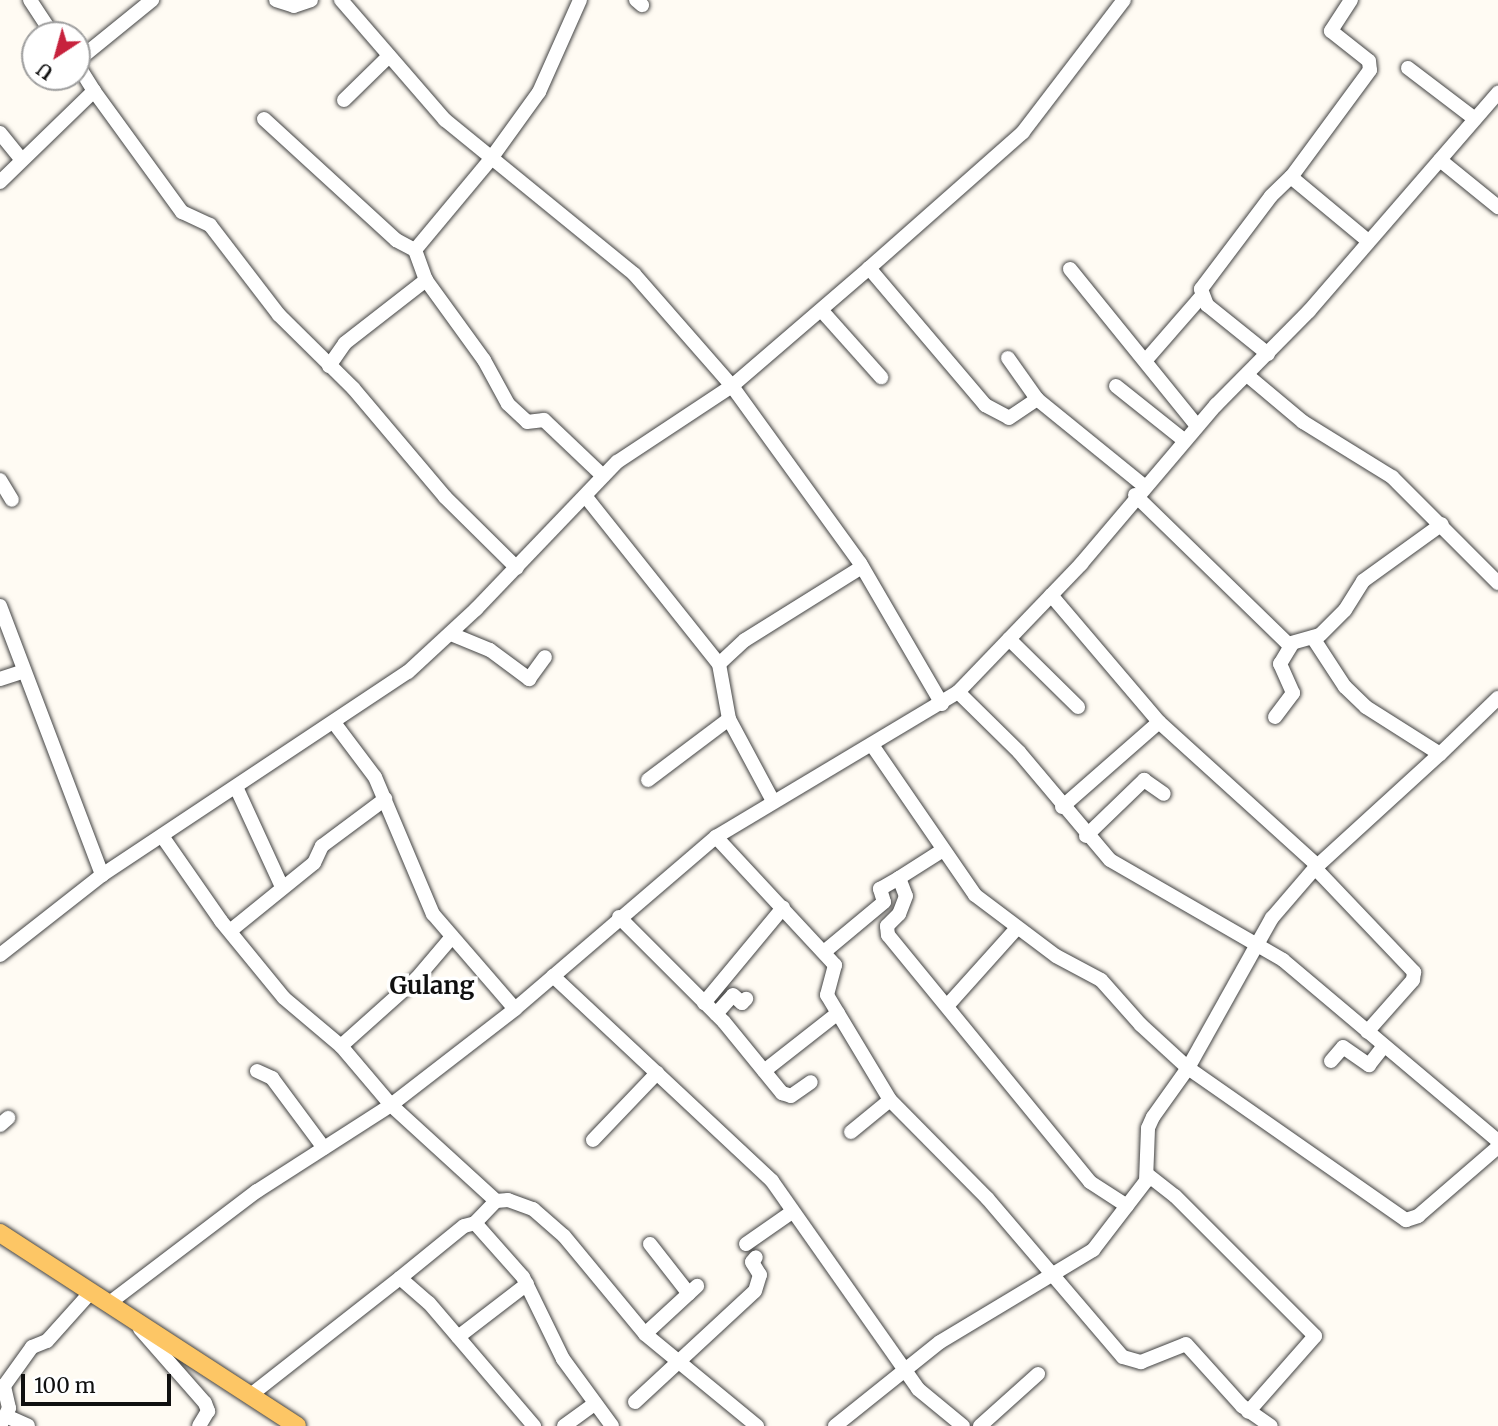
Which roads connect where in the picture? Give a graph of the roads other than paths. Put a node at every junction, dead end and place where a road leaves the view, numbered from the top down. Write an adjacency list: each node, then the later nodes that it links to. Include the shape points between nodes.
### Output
1 (30, 0): 9 (street)
2 (152, 0): 10 (street)
3 (276, 0): 4 (street, via 294,6)
4 (311, 0)
5 (341, 0): 11 (street)
6 (580, 0): 21 (street, via 539,92)
7 (1124, 0): 28 (street, via 1023,132)
8 (1351, 0): 23 (street, via 1331,32 1370,61 1370,70)
9 (44, 21)
10 (91, 51)
11 (389, 56): 16 (street); 21 (street, via 445,120)
12 (1408, 68): 18 (street)
13 (91, 86): 14 (street)
14 (94, 91): 20 (street); 36 (street, via 182,212 210,225 279,316)
15 (1498, 93): 18 (street)
16 (344, 100)
17 (264, 119): 27 (street, via 396,240)
18 (1475, 119): 22 (street)
19 (0, 133): 20 (street)
20 (21, 159): 24 (street)
21 (490, 160): 27 (street); 39 (street, via 634,274)
22 (1440, 160): 25 (street); 26 (street)
23 (1291, 177): 26 (street); 31 (street, via 1271,196 1201,289)
24 (0, 181)
25 (1498, 207)
26 (1368, 241): 33 (street)
27 (415, 250): 30 (street)
28 (869, 268): 32 (street); 41 (street, via 985,405 1009,418)
29 (1070, 269): 35 (street)
30 (426, 280): 36 (street, via 345,342); 44 (street, via 517,415 527,422 544,420)
31 (1201, 298): 33 (street); 35 (street)
32 (822, 311): 38 (street); 39 (street)
33 (1268, 354): 37 (street)
34 (1009, 358): 41 (street)
35 (1146, 360): 42 (street)
36 (329, 366): 51 (street, via 486,541)
37 (1247, 375): 42 (street); 49 (street, via 1303,422 1392,477)
38 (881, 377)
39 (732, 386): 44 (street, via 641,443); 50 (street)
40 (1116, 386): 43 (street)
41 (1038, 399): 46 (street)
42 (1197, 426): 43 (street)
43 (1184, 440): 46 (street)
44 (603, 476): 47 (street)
45 (0, 480): 48 (street)
46 (1139, 490): 53 (street); 58 (street, via 1251,611)
47 (586, 497): 51 (street); 60 (street)
48 (12, 500)
49 (1442, 524): 52 (street); 56 (street, via 1363,581 1345,610)
50 (862, 567): 60 (street, via 745,640); 65 (street)
51 (517, 568): 55 (street)
52 (1498, 583)
53 (1051, 595): 57 (street); 69 (street)
54 (0, 606): 61 (street)
55 (451, 634): 59 (street, via 490,650 529,679); 70 (street, via 408,672)
56 (1313, 638): 58 (street); 72 (street, via 1345,687 1366,707)
57 (1009, 639): 63 (street); 66 (street)
58 (1292, 644): 67 (street, via 1280,664 1293,693)
59 (545, 657)
60 (719, 664): 68 (street)
61 (24, 671): 62 (street); 84 (street)
62 (0, 679)
63 (958, 692): 65 (street); 78 (street, via 1019,752)
64 (1498, 698): 72 (street)
65 (942, 704): 71 (street)
66 (1078, 707)
67 (1275, 717)
68 (729, 719): 73 (street); 77 (street)
69 (1159, 722): 78 (street); 83 (street)
70 (335, 724): 74 (street); 76 (street, via 366,764)
71 (872, 745): 77 (street); 82 (street)
72 (1440, 754): 83 (street)
73 (648, 780)
74 (236, 787): 79 (street); 86 (street)
75 (1164, 794): 80 (street, via 1144,780)
76 (385, 799): 86 (street, via 321,846 314,863); 91 (street, via 422,894)
77 (773, 801): 81 (street)
78 (1062, 807): 80 (street)
79 (162, 836): 84 (street); 90 (street)
80 (1086, 836): 92 (street, via 1110,860)
81 (716, 837): 87 (street); 88 (street)
82 (943, 850): 85 (street); 89 (street, via 975,895)
83 (1317, 867): 92 (street); 102 (street, via 1414,972 1413,980)
84 (102, 875): 94 (street)
85 (899, 878): 93 (street, via 880,889 884,902); 98 (street, via 906,896 886,930)
86 (282, 887): 90 (street)
87 (783, 908): 93 (street); 97 (street)
88 (619, 917): 95 (street); 97 (street)
89 (1017, 929): 98 (street); 106 (street, via 1101,980 1140,1026)
90 (230, 931): 103 (street, via 298,1013)
91 (451, 938): 99 (street); 103 (street, via 417,978)
92 (1255, 944): 102 (street, via 1315,983); 106 (street)
93 (824, 952): 100 (street, via 835,965 826,988)
94 (0, 955)
95 (553, 976): 99 (street); 109 (street)
96 (746, 999): 101 (street, via 742,1003 733,995)
97 (704, 1003): 101 (street)
98 (947, 1006): 120 (street, via 1090,1182)
99 (516, 1009): 112 (street)
100 (838, 1013): 108 (street); 111 (street)
101 (716, 1014): 108 (street)
102 (1367, 1032): 104 (street)
103 (341, 1046): 112 (street)
104 (1383, 1047): 105 (street, via 1369,1065 1343,1047); 115 (street, via 1467,1110)
105 (1331, 1061)
106 (1188, 1068): 116 (street, via 1406,1220 1418,1216); 118 (street, via 1148,1128)
107 (257, 1071): 117 (street, via 272,1079)
108 (764, 1071): 110 (street, via 787,1097)
109 (657, 1073): 114 (street); 121 (street, via 772,1181)
110 (811, 1082)
111 (890, 1100): 113 (street); 127 (street, via 988,1198)
112 (391, 1105): 117 (street); 119 (street)
113 (850, 1132)
114 (593, 1140)
115 (1498, 1141)
116 (1498, 1147)
117 (324, 1148): 131 (street, via 257,1191)
118 (1148, 1175): 120 (street); 141 (street, via 1203,1222 1315,1336)
119 (496, 1201): 122 (street); 133 (street, via 508,1200 533,1209 564,1237)
120 (1127, 1206): 127 (street, via 1093,1250 1078,1263)
121 (792, 1212): 125 (street); 136 (street)
122 (475, 1223): 128 (street, via 464,1226); 129 (street)
123 (0, 1233): 130 (main road)
124 (650, 1244): 133 (street, via 693,1290)
125 (746, 1244)
126 (756, 1257): 135 (street, via 752,1262 760,1275 755,1291)
127 (1050, 1273): 136 (street); 141 (street, via 1123,1357 1141,1362 1186,1344)
128 (400, 1278): 134 (street, via 416,1289); 138 (street)
129 (527, 1284): 134 (street); 140 (street, via 563,1359)
130 (91, 1292): 131 (main road); 142 (street, via 47,1341 32,1347 5,1386 9,1401)
131 (108, 1304): 132 (main road)
132 (139, 1327): 138 (main road); 144 (street, via 205,1403 208,1411)
133 (645, 1334): 135 (street)
134 (458, 1337): 146 (street)
135 (682, 1364): 139 (street); 149 (street)
136 (902, 1369): 150 (street); 151 (street, via 929,1401)
137 (1038, 1374): 152 (street)
138 (252, 1395): 145 (main road)
139 (635, 1402)
140 (593, 1405): 147 (street); 148 (street)
141 (1248, 1412): 153 (street)
142 (3, 1421): 143 (street)
143 (28, 1426)
144 (199, 1426)
145 (297, 1426)
146 (534, 1426)
147 (564, 1426)
148 (612, 1426)
149 (757, 1426)
150 (835, 1426)
151 (963, 1426)
152 (980, 1426)
153 (1271, 1426)

